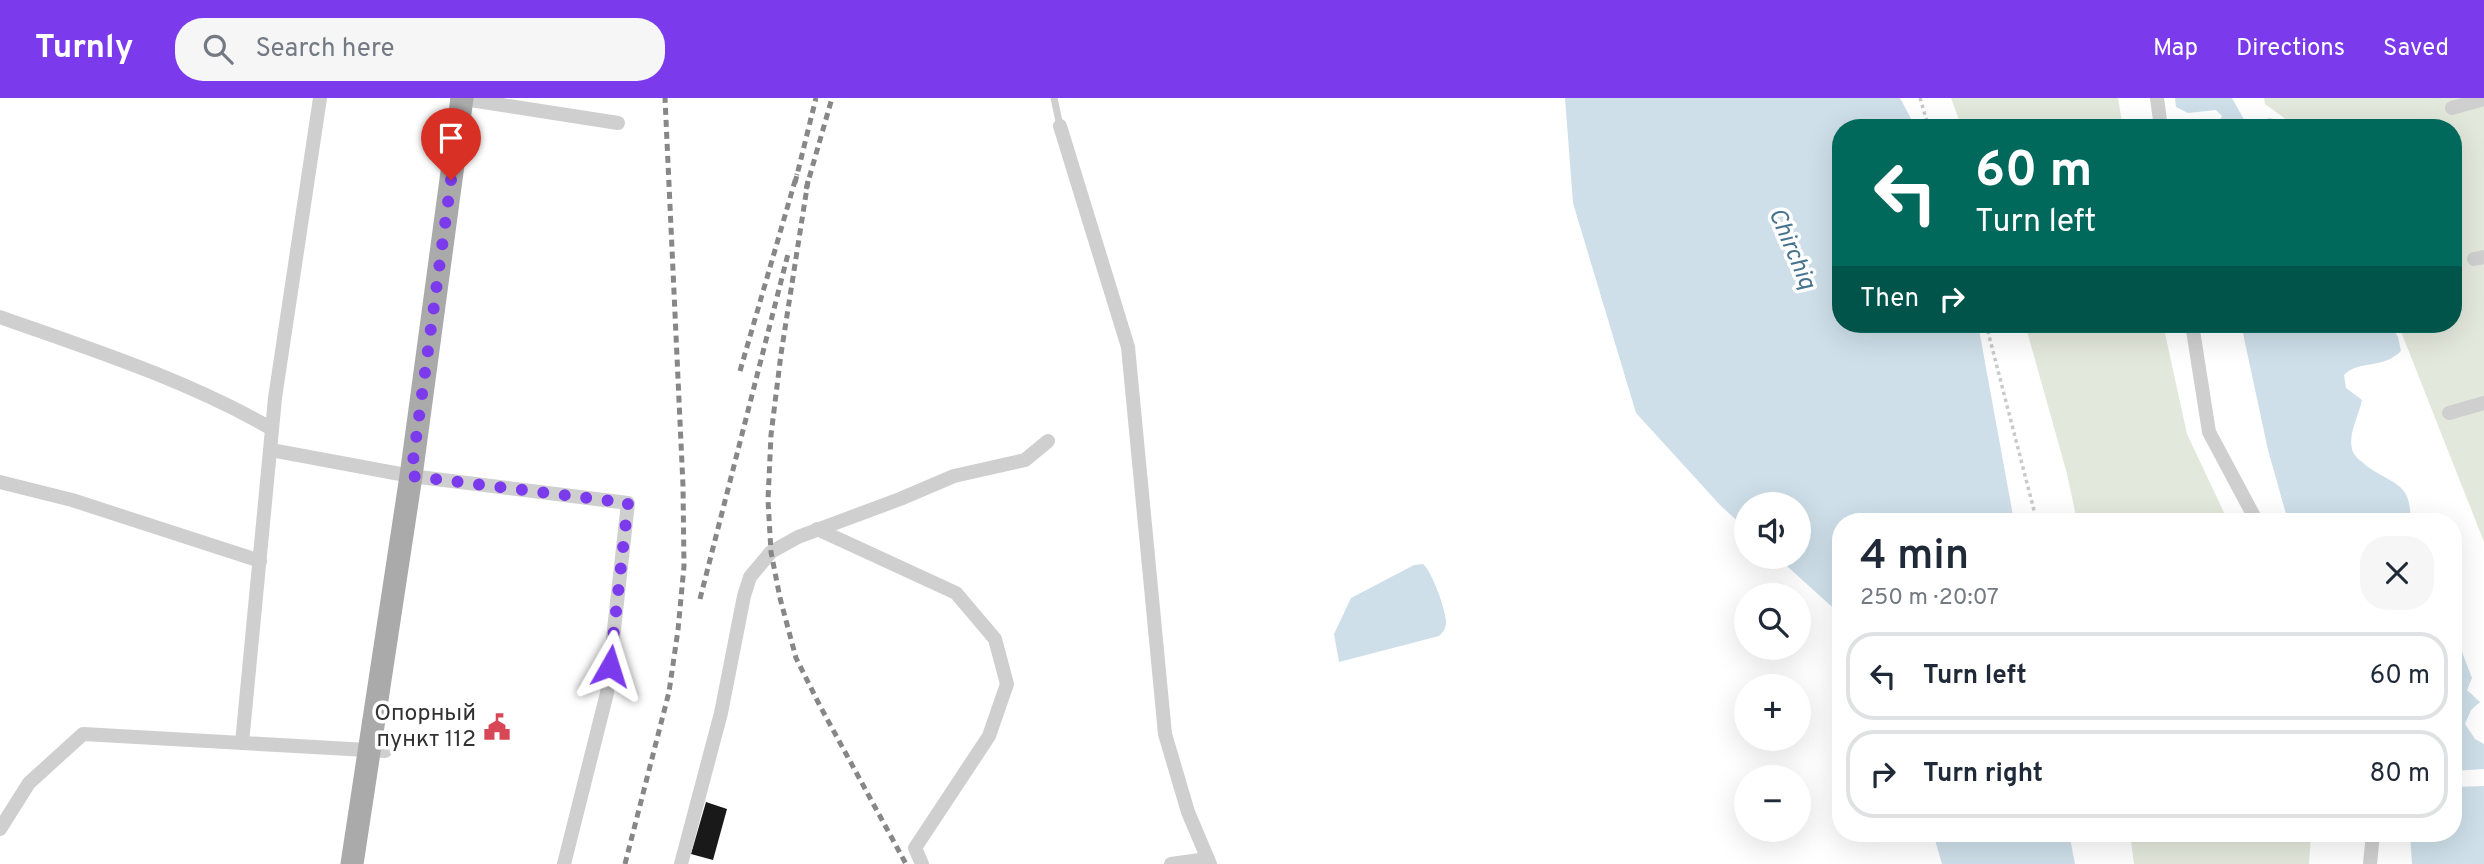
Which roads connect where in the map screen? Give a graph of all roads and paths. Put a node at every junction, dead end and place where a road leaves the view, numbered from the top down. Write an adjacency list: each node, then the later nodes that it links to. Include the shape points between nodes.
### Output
1 (320, 98): 17 (street)
2 (1054, 98): 11 (lane)
3 (1920, 98): 8 (path)
4 (2157, 98): 9 (street)
5 (467, 99): 10 (street); 20 (main road)
6 (2484, 99): 7 (street)
7 (2452, 108)
8 (1926, 119)
9 (2160, 119)
10 (618, 123)
11 (1060, 126): 30 (street, via 1128,347 1165,734)
12 (0, 317): 17 (street, via 174,380)
13 (1988, 333): 22 (path)
14 (2193, 333): 23 (street, via 2209,432)
15 (2484, 403): 16 (street)
16 (2449, 413)
17 (272, 429): 19 (street)
18 (1048, 441): 24 (street, via 1025,460 954,476)
19 (271, 450): 20 (street); 25 (street)
20 (418, 477): 27 (main road); 33 (street, via 628,503 607,693)
21 (0, 482): 25 (street, via 72,500)
22 (2035, 513)
23 (2252, 513)
24 (817, 530): 34 (street, via 771,552 750,576 721,713); 35 (street, via 956,593 995,639 1007,684 989,736 915,848)
25 (260, 561): 26 (street)
26 (242, 743): 27 (street); 28 (street, via 83,734 29,783)
27 (377, 751): 31 (main road); 32 (main road)
28 (0, 828)
29 (2372, 842): 37 (street)
30 (1208, 861): 36 (street)
31 (352, 864)
32 (369, 864)
33 (564, 864)
34 (681, 864)
35 (922, 864)
36 (1171, 864)
37 (2370, 864)

